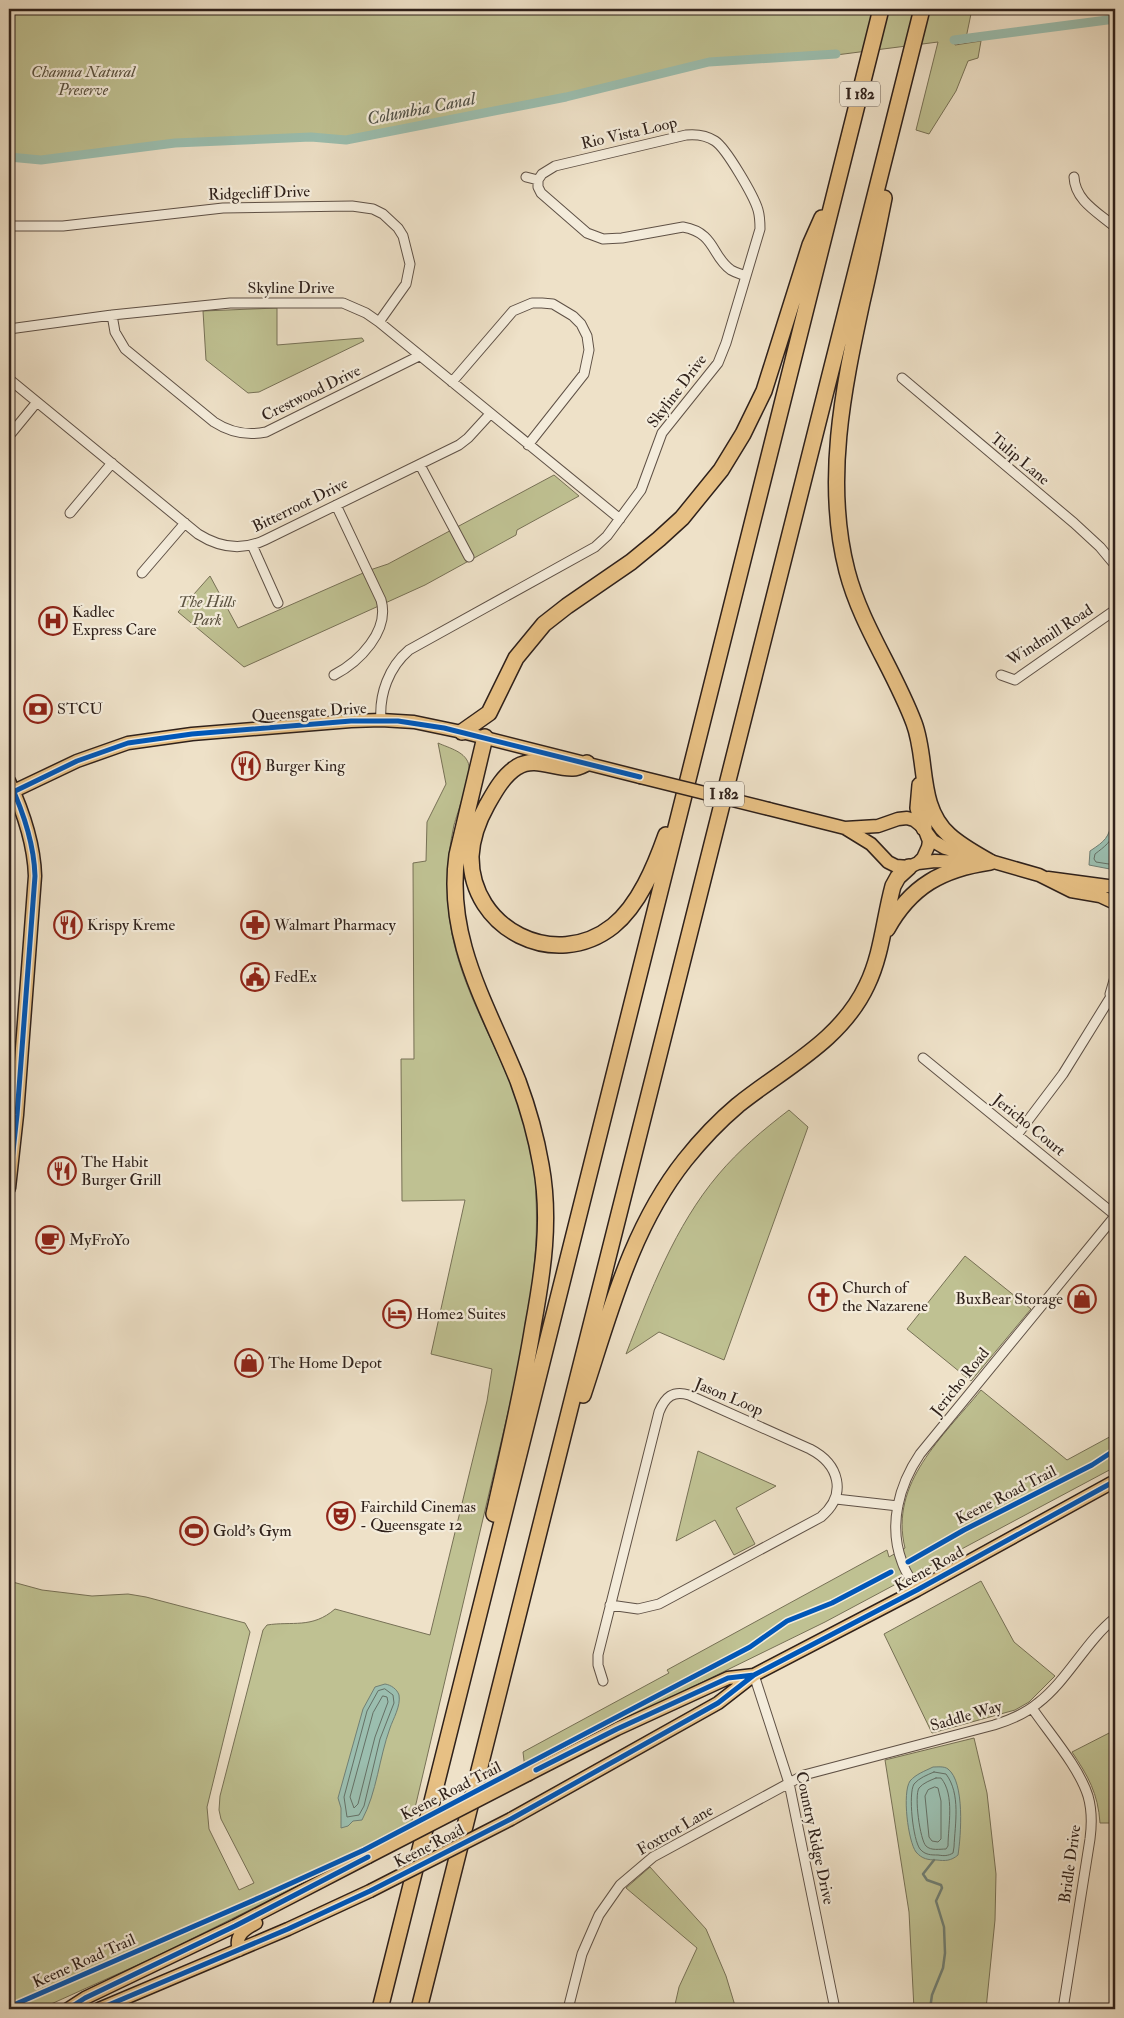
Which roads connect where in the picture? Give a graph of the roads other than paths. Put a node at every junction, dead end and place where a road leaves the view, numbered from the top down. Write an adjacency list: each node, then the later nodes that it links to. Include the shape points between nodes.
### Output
1 (881, 9): 7 (highway, I 182)
2 (922, 9): 3 (highway, I 182)
3 (896, 110): 40 (highway, via 890,164 843,406 836,481 841,542 855,596 863,619 911,714); 58 (highway, I 182)
4 (526, 177): 6 (street)
5 (1074, 177): 9 (street, via 1074,185 1081,198)
6 (538, 180): 10 (street, via 538,187 545,198 592,236 611,239 677,227 690,228 706,237 731,270); 10 (street, Rio Vista Loop, via 548,170 565,164 686,135 707,136 722,147 757,208 760,229)
7 (840, 180): 37 (highway, via 810,244 764,391 721,470 666,534 544,624 516,658 489,713); 39 (highway, I 182)
8 (9, 226): 12 (street, Ridgecliff Drive, via 63,226 223,208 352,206 373,209 398,228 410,264 406,284)
9 (1115, 227)
10 (746, 276): 26 (street, Skyline Drive, via 718,363 662,433 641,490)
11 (112, 315): 12 (street, Skyline Drive, via 212,304 332,302 353,306); 13 (street, Skyline Drive); 14 (street, Crestwood Drive, via 114,332 125,349 214,422 240,433 266,432)
12 (379, 322): 14 (street, Skyline Drive)
13 (9, 328)
14 (420, 356): 17 (street, Skyline Drive)
15 (9, 378): 18 (street, Bitterroot Drive)
16 (902, 378): 30 (street, Tulip Lane, via 1074,524 1100,547)
17 (452, 382): 19 (street, Skyline Drive); 21 (street, via 513,311 532,303 542,303 553,304 573,316 587,336 588,356 584,374)
18 (37, 402): 20 (street); 22 (street, Bitterroot Drive)
19 (490, 414): 21 (street, Skyline Drive); 23 (street, Bitterroot Drive, via 468,438)
20 (9, 436)
21 (528, 445): 26 (street, Skyline Drive)
22 (112, 463): 25 (street); 27 (street, Bitterroot Drive)
23 (420, 464): 24 (street, Bitterroot Drive); 29 (street)
24 (336, 505): 28 (street, Bitterroot Drive); 34 (street, via 384,612 378,632 361,656)
25 (70, 513)
26 (620, 519): 36 (street, Skyline Drive, via 595,547 406,653 383,691)
27 (185, 523): 28 (street, Bitterroot Drive, via 214,543 237,547); 31 (street)
28 (252, 545): 32 (street)
29 (469, 557)
30 (1115, 566)
31 (142, 573)
32 (278, 602)
33 (1115, 610): 35 (street, Windmill Road, via 1015,680)
34 (334, 675)
35 (1001, 675)
36 (381, 720): 37 (main road, Queensgate Drive, via 414,722); 42 (main road, Queensgate Drive, via 192,734 128,743)
37 (462, 732): 38 (main road, Queensgate Drive)
38 (485, 737): 41 (main road, Queensgate Drive); 62 (highway, via 457,855 456,910 460,940 469,967 530,1116 542,1167 546,1238 523,1385 488,1538)
39 (698, 741): 41 (highway, via 664,841 642,889 624,916 601,934 573,944 530,941 504,926 481,898 472,865 476,828 496,789 515,768 531,763 574,768); 62 (highway, I 182)
40 (922, 754): 44 (highway, via 918,800); 45 (highway, via 928,802 935,818 955,840)
41 (588, 763): 43 (main road, Queensgate Drive, bridge)
42 (11, 786): 56 (main road, via 31,840 35,881)
43 (845, 828): 44 (main road, via 878,826 907,818); 46 (main road, via 871,844 888,862 896,866)
44 (926, 830): 45 (main road, via 933,841 944,848); 46 (main road, via 927,852)
45 (990, 862): 46 (main road, via 935,860); 47 (main road); 50 (highway, via 954,869 926,885 900,908)
46 (913, 865): 50 (highway, via 898,877 893,886)
47 (1046, 878): 48 (main road); 49 (main road, via 1066,889)
48 (1115, 887)
49 (1115, 903)
50 (882, 937): 58 (highway, via 868,985 838,1027 718,1124 686,1158 659,1196 622,1275)
51 (1115, 977): 53 (street)
52 (1115, 990): 53 (street)
53 (1107, 1001): 55 (street, via 1063,1074)
54 (923, 1058): 55 (street, Jericho Court)
55 (1017, 1134): 57 (street, Jericho Court)
56 (9, 1188)
57 (1115, 1216): 61 (street, Jericho Road, via 920,1454 906,1478)
58 (553, 1478): 75 (highway, I 182)
59 (1115, 1482): 63 (main road, Keene Road)
60 (836, 1499): 61 (street); 64 (street, via 821,1517 659,1604 638,1609); 64 (street, Jason Loop, via 837,1480 819,1453 689,1395 671,1395 659,1412)
61 (898, 1506): 63 (street, Jericho Road, via 898,1548)
62 (487, 1581): 74 (highway, I 182)
63 (917, 1590): 66 (main road, Keene Road)
64 (610, 1605): 67 (street, Jason Loop, via 598,1655)
65 (1115, 1618): 68 (street, Saddle Way)
66 (754, 1675): 69 (street, Country Ridge Drive); 70 (main road, Keene Road, bridge, via 728,1678 625,1725); 71 (main road, Keene Road, bridge, via 718,1703 511,1819 370,1891)
67 (603, 1681)
68 (1032, 1708): 69 (street, Saddle Way, via 1007,1721 804,1775); 78 (street, Bridle Drive, via 1081,1780 1091,1814 1090,1839)
69 (789, 1783): 76 (street, Foxtrot Lane, via 653,1857 620,1885 604,1905 587,1940); 77 (street, Country Ridge Drive)
70 (286, 1900): 71 (main road, via 283,1909 243,1931 238,1939); 72 (main road, Keene Road)
71 (239, 1950): 73 (main road, Keene Road)
72 (68, 2009)
73 (99, 2009)
74 (380, 2009)
75 (419, 2009)
76 (568, 2009)
77 (835, 2009)
78 (1063, 2009)

